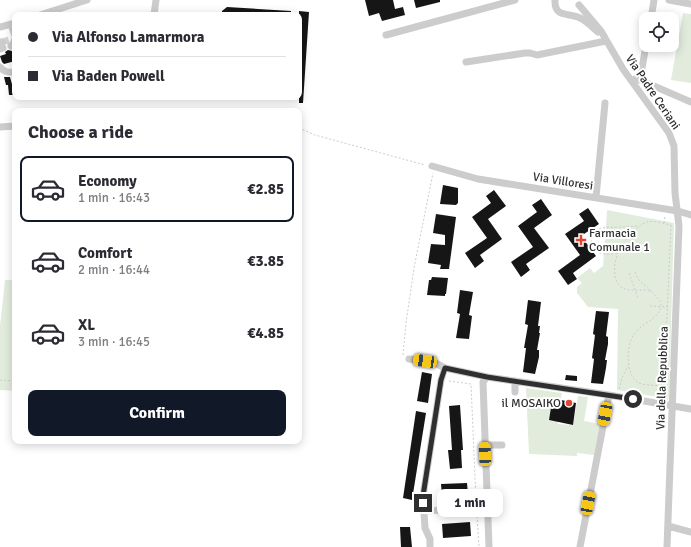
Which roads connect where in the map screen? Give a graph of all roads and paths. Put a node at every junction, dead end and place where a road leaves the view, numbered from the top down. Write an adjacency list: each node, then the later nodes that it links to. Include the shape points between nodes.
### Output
1 (87, 0): 9 (street)
2 (156, 0): 10 (street)
3 (515, 0): 16 (street)
4 (555, 0): 12 (street, Via Padre Ceriani, via 559,12)
5 (654, 0): 11 (street)
6 (669, 0): 8 (street)
7 (579, 3): 12 (street, via 576,11); 17 (street, Via Padre Ceriani)
8 (691, 4)
9 (49, 12)
10 (154, 12)
11 (652, 12)
12 (570, 15): 17 (street, Via Padre Ceriani, via 580,17)
13 (12, 23): 14 (street)
14 (0, 27)
15 (12, 27): 18 (street)
16 (386, 35)
17 (605, 39): 20 (street, via 537,55 524,53); 26 (street, Via Padre Ceriani)
18 (8, 42)
19 (645, 52): 25 (street)
20 (466, 62)
21 (0, 67): 22 (street, via 8,73)
22 (12, 72)
23 (0, 73): 24 (street, via 5,76)
24 (12, 75)
25 (640, 80): 26 (street); 27 (street)
26 (632, 81): 34 (street, Via Padre Ceriani, via 666,127 672,140)
27 (691, 102)
28 (605, 103): 33 (street)
29 (12, 126): 30 (street)
30 (0, 127)
31 (302, 129): 32 (path)
32 (433, 167): 33 (street, Via Villoresi, via 478,179); 49 (path, via 406,323 403,355)
33 (596, 197): 34 (street, Via Villoresi)
34 (678, 211): 35 (street, Via Villoresi); 48 (street, Via della Repubblica)
35 (691, 215)
36 (639, 226): 37 (path); 37 (path, via 596,230 591,240 596,251 603,254); 47 (path, via 647,222 670,225)
37 (618, 252): 40 (path, via 615,277)
38 (635, 272): 43 (path, via 638,279)
39 (629, 273): 42 (path)
40 (619, 285): 41 (path); 42 (path, via 622,288)
41 (616, 287)
42 (636, 290): 43 (path); 44 (path)
43 (652, 291): 46 (path, via 662,302)
44 (638, 298)
45 (650, 306): 46 (path)
46 (662, 307): 47 (path); 50 (path, via 658,315 635,332 630,345)
47 (667, 307): 48 (path); 50 (path, via 664,386 638,383)
48 (676, 307): 60 (street, Via della Repubblica)
49 (409, 359): 51 (street, via 433,362)
50 (629, 366): 59 (path, via 622,378)
51 (445, 368): 52 (street); 54 (street)
52 (487, 377): 55 (street); 62 (street, via 482,382)
53 (0, 380): 56 (path)
54 (441, 380): 65 (path, via 471,384); 66 (street, via 423,496)
55 (515, 381): 57 (street); 58 (street)
56 (12, 382)
57 (515, 392)
58 (609, 395): 59 (street); 72 (street)
59 (617, 396): 60 (street)
60 (672, 406): 61 (street); 67 (street, Via della Repubblica)
61 (691, 408)
62 (485, 445): 63 (street); 64 (street)
63 (502, 445)
64 (487, 508): 65 (street); 71 (street)
65 (477, 509): 66 (street); 70 (path)
66 (423, 511): 69 (street)
67 (668, 526): 68 (street); 73 (street, Via della Repubblica)
68 (691, 532)
69 (430, 547)
70 (479, 547)
71 (489, 547)
72 (580, 547)
73 (667, 547)

